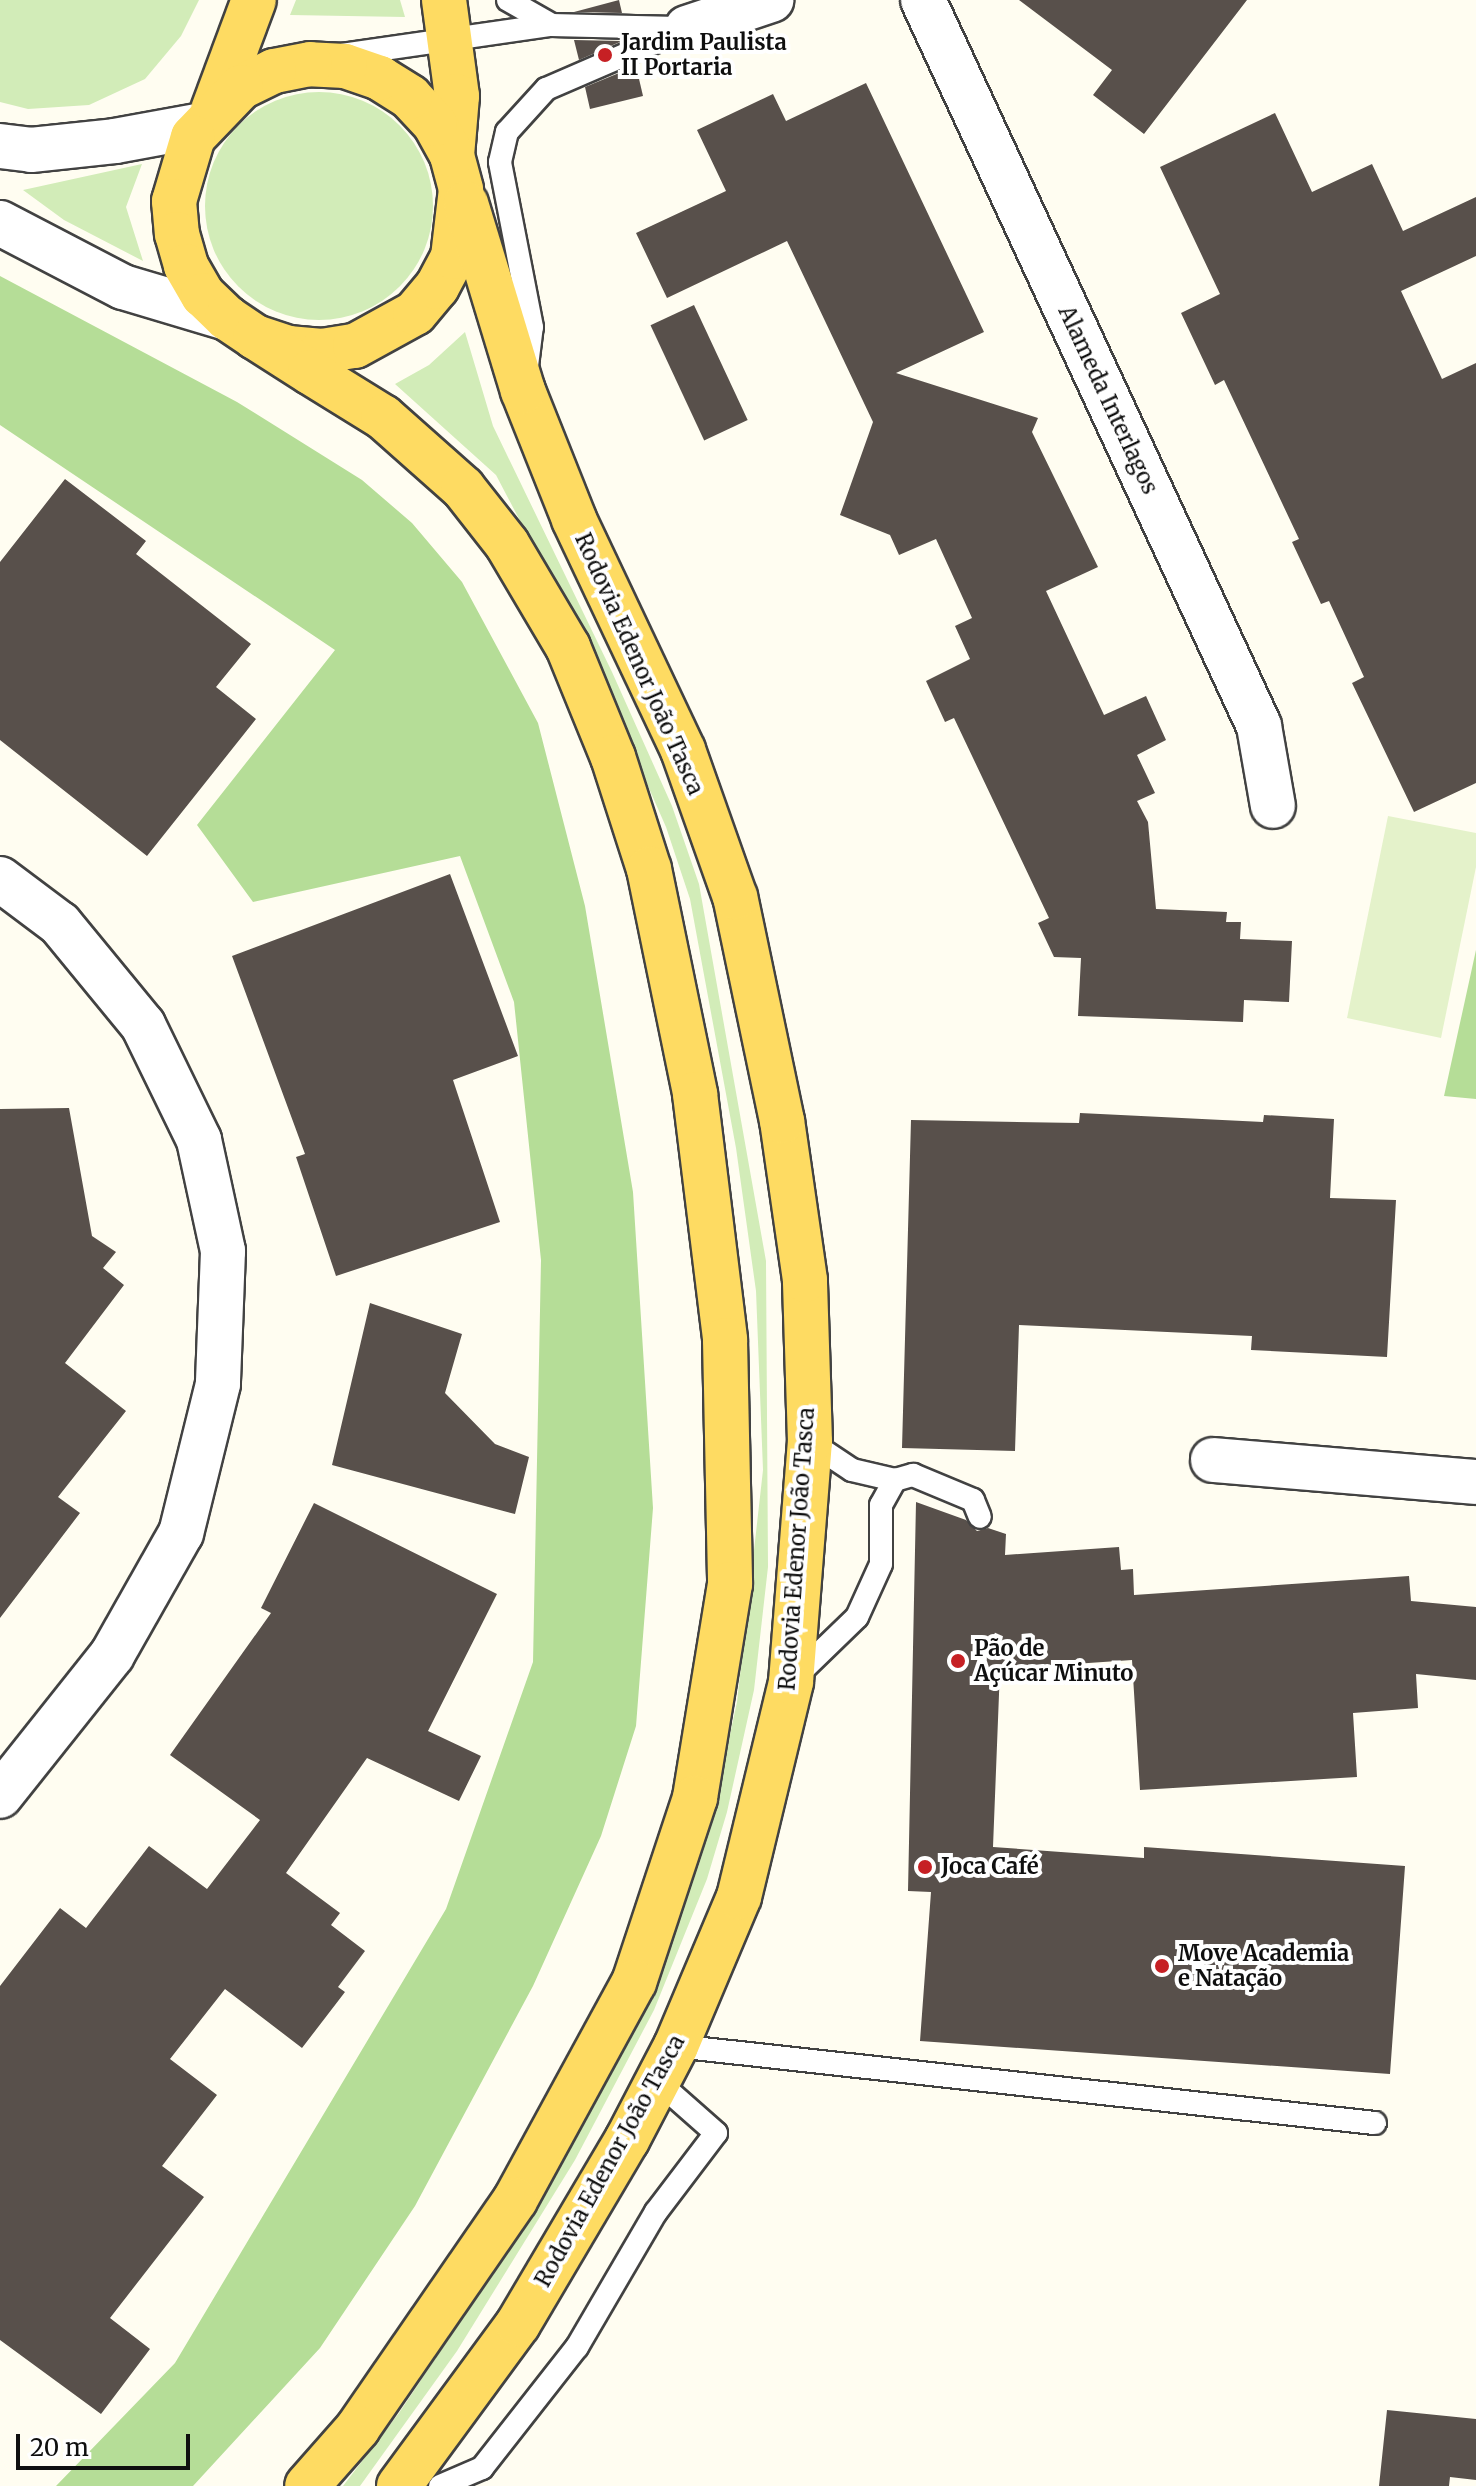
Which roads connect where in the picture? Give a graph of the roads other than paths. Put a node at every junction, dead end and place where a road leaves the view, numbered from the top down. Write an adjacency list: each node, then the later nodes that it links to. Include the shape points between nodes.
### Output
1 (254, 0): 9 (main road)
2 (508, 0): 6 (lane)
3 (771, 0): 7 (street)
4 (923, 0): 15 (street, Alameda Interlagos, via 1259,726)
5 (446, 19): 6 (lane); 8 (lane); 11 (main road, Rodovia Edenor João Tasca, via 457,96)
6 (551, 25): 7 (lane)
7 (687, 28): 14 (lane, via 546,89 507,132 500,162 532,327)
8 (310, 64): 9 (main road, via 263,76); 11 (main road, via 345,66 380,78 427,115)
9 (208, 117): 10 (street, via 87,144 31,150); 13 (main road, via 180,168 177,234 203,295)
10 (0, 146)
11 (457, 172): 13 (main road, via 453,257 415,313 355,346 322,351 288,348); 14 (main road, Rodovia Edenor João Tasca)
12 (0, 223): 13 (street, via 123,287)
13 (241, 328): 26 (main road, via 383,417 463,488 507,544 568,647 613,757 649,869 695,1094 726,1371 730,1584 695,1798 634,1982 515,2200 358,2428)
14 (523, 391): 17 (main road, Rodovia Edenor João Tasca, via 574,519 683,750 735,897 782,1121 805,1280)
15 (1273, 806)
16 (0, 879): 23 (street, via 60,924 143,1025 199,1140 223,1251 218,1384 181,1533 112,1655)
17 (810, 1442): 19 (lane, via 852,1470); 22 (main road, Rodovia Edenor João Tasca)
18 (1213, 1460): 20 (street)
19 (895, 1480): 21 (lane, via 913,1475 973,1500); 22 (lane, via 881,1505 881,1564 857,1617)
20 (1476, 1482)
21 (980, 1517)
22 (791, 1682): 24 (main road, Rodovia Edenor João Tasca, via 739,1897)
23 (0, 1796)
24 (666, 2064): 25 (lane); 27 (main road, Rodovia Edenor João Tasca, via 518,2324); 28 (lane, via 716,2133 656,2212 577,2347 482,2468)
25 (1375, 2123)
26 (307, 2486)
27 (399, 2486)
28 (440, 2486)

